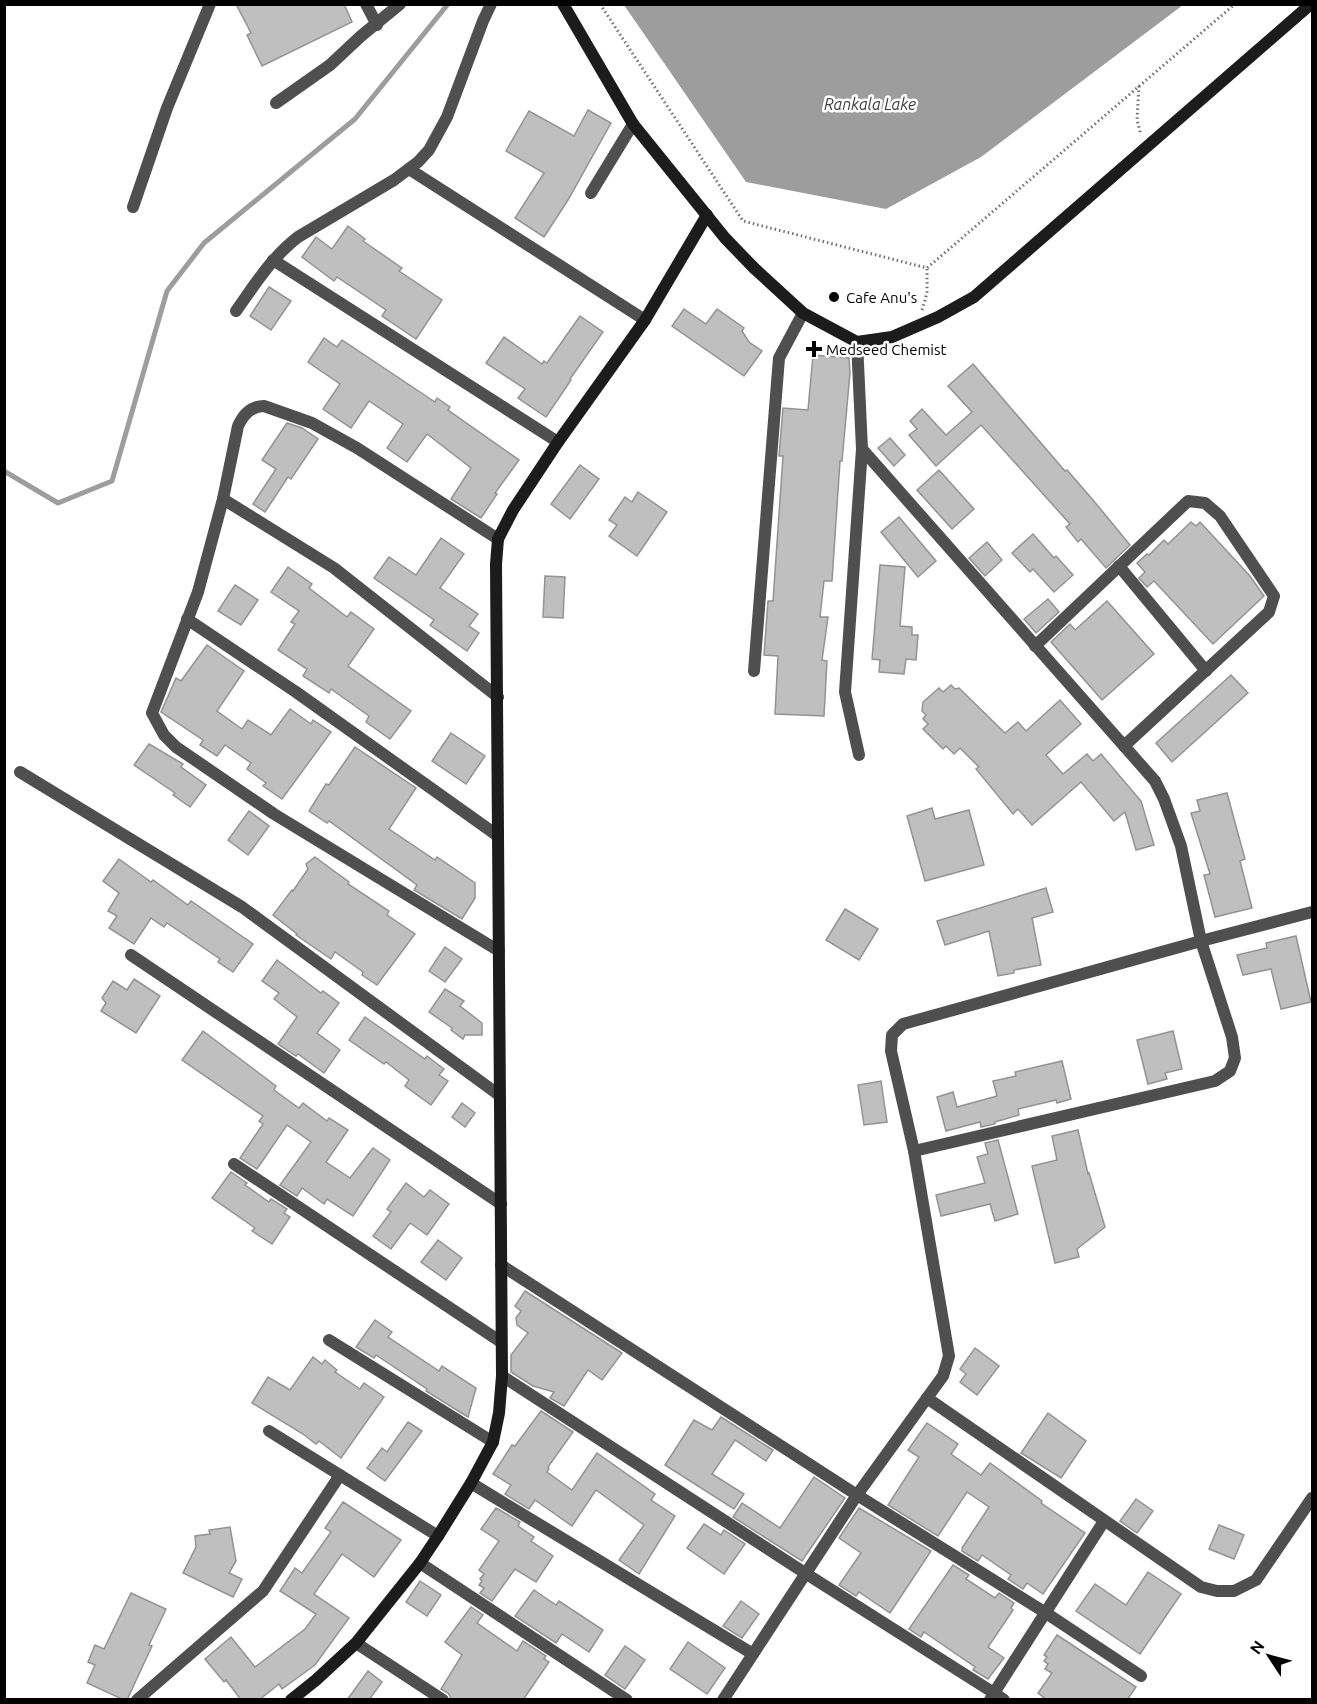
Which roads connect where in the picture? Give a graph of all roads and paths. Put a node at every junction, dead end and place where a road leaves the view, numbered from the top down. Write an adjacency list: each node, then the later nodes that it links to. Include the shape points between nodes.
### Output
1 (210, 4): 16 (street, via 167,108)
2 (366, 4): 9 (street)
3 (400, 4): 9 (street)
4 (491, 4): 14 (street, via 437,138)
5 (563, 4): 12 (street)
6 (600, 4): 19 (path, via 743,221)
7 (1235, 4): 10 (path)
8 (1311, 4): 13 (street)
9 (376, 25): 11 (street, via 330,65)
10 (1139, 86): 13 (path, via 1137,120); 19 (path)
11 (276, 103)
12 (633, 124): 15 (street); 17 (street)
13 (1145, 148): 23 (street, via 974,297)
14 (409, 169): 18 (street, via 298,237); 22 (street)
15 (591, 193)
16 (133, 207)
17 (707, 215): 21 (street, via 754,268); 22 (street)
18 (273, 260): 20 (street); 25 (street)
19 (927, 268): 23 (path, via 927,293)
20 (236, 311)
21 (803, 313): 24 (street); 33 (street, via 779,358)
22 (645, 320): 25 (street)
23 (918, 326): 24 (street, via 892,337)
24 (857, 342): 26 (street)
25 (558, 442): 28 (street)
26 (862, 450): 31 (street); 36 (street, via 844,692)
27 (223, 499): 28 (street, via 238,426 242,417 257,406 264,406 312,423 357,448); 30 (street); 34 (street, via 334,568)
28 (498, 539): 34 (street)
29 (1119, 566): 31 (street); 32 (street); 32 (street, via 1188,501 1205,503 1220,516 1274,596 1269,612)
30 (187, 619): 38 (street); 41 (street, via 152,713 164,735 274,814)
31 (1035, 645): 35 (street)
32 (1206, 670): 35 (street)
33 (754, 671)
34 (498, 697): 38 (street)
35 (1124, 746): 40 (street, via 1155,781 1164,799 1181,846)
36 (859, 755)
37 (20, 772): 43 (street, via 242,907)
38 (498, 836): 41 (street)
39 (1312, 912): 40 (street)
40 (1201, 941): 44 (street, via 903,1024 892,1035 891,1051); 44 (street, via 1232,1037 1235,1058 1230,1071 1215,1081)
41 (499, 951): 43 (street)
42 (131, 955): 46 (street)
43 (499, 1095): 46 (street)
44 (914, 1152): 51 (street, via 949,1356 943,1376)
45 (234, 1164): 49 (street)
46 (501, 1204): 47 (street)
47 (501, 1265): 49 (street); 56 (street)
48 (329, 1340): 53 (street)
49 (501, 1342): 50 (street)
50 (502, 1376): 53 (street); 61 (street)
51 (927, 1398): 56 (street); 58 (street)
52 (269, 1431): 54 (street)
53 (493, 1442): 55 (street)
54 (340, 1474): 59 (street); 67 (street, via 263,1591)
55 (471, 1483): 59 (street); 64 (street)
56 (857, 1495): 61 (street); 62 (street)
57 (1312, 1498): 58 (street, via 1256,1580 1234,1592 1201,1587)
58 (1104, 1521): 62 (street)
59 (438, 1536): 60 (street)
60 (420, 1563): 63 (street); 70 (street)
61 (805, 1573): 64 (street); 66 (street)
62 (1047, 1612): 65 (street); 66 (street)
63 (356, 1642): 68 (street); 69 (street)
64 (753, 1654): 71 (street)
65 (1141, 1676)
66 (996, 1697)
67 (137, 1700)
68 (291, 1700)
69 (443, 1700)
70 (627, 1700)
71 (723, 1700)

